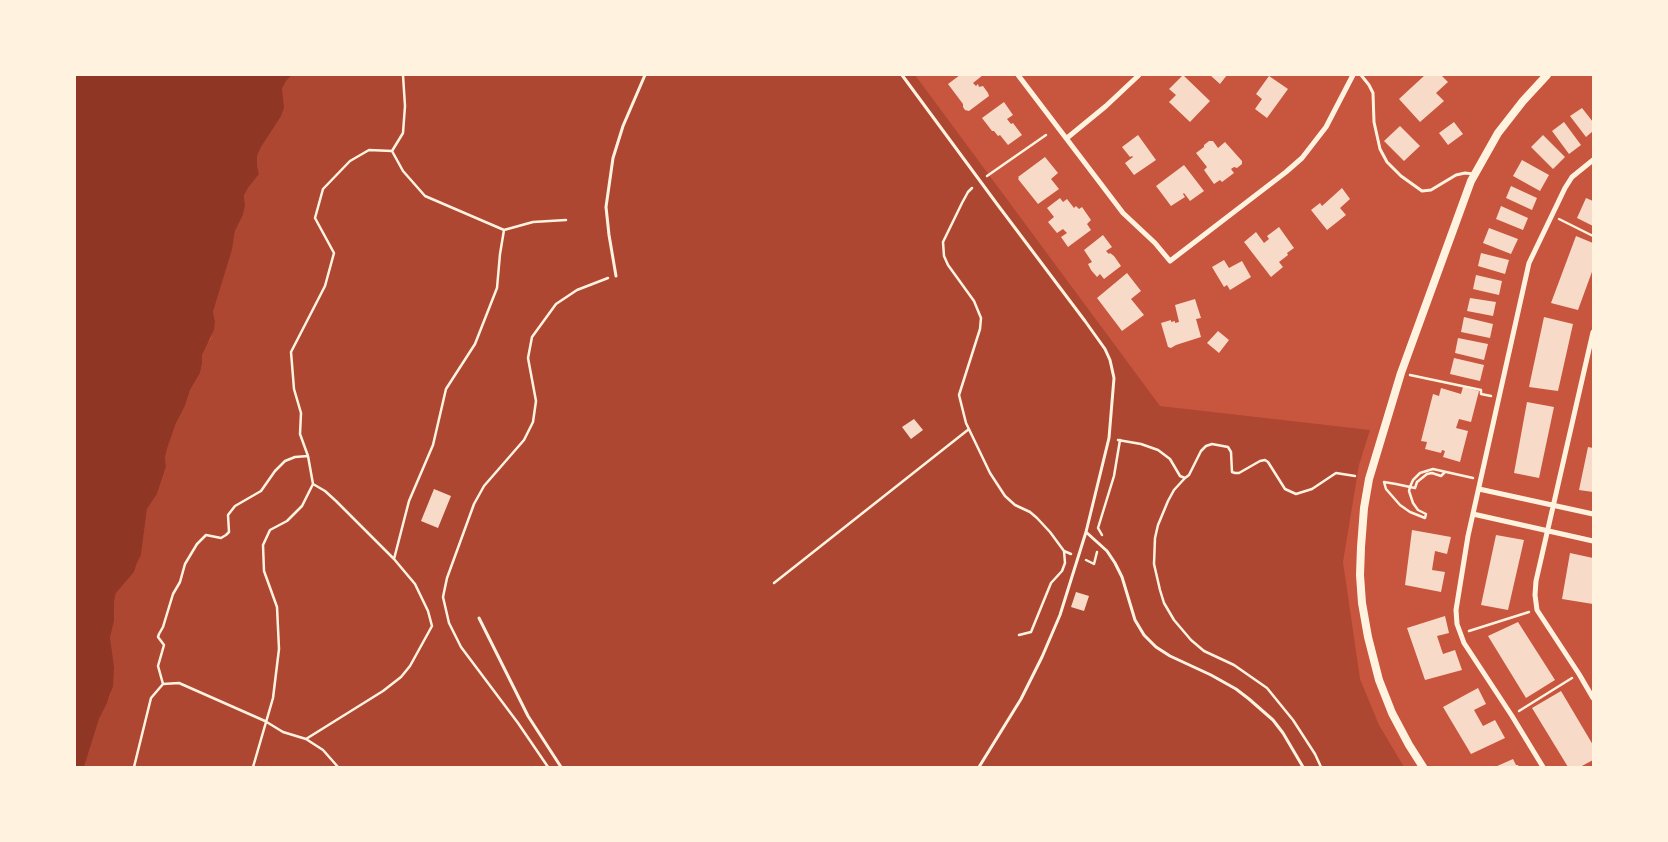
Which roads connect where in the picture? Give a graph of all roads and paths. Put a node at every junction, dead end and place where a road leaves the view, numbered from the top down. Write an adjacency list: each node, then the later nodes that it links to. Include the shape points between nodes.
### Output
1 (403, 75): 11 (path, via 404,134)
2 (645, 75): 20 (lane, via 613,158 606,206)
3 (902, 75): 38 (lane, via 1085,321 1110,360 1114,378 1109,438)
4 (1018, 75): 10 (street)
5 (1139, 75): 10 (street)
6 (1354, 75): 10 (street, via 1326,127 1302,158 1170,261 1123,213)
7 (1361, 75): 13 (lane, via 1373,93 1374,122 1380,149 1401,176 1422,191 1431,190 1456,175)
8 (1547, 75): 13 (street, via 1507,121)
9 (1046, 135): 14 (path)
10 (1067, 138)
11 (392, 151): 18 (path, via 403,171 425,196); 27 (path, via 369,150 350,161 323,189 315,218 334,253 325,286 291,352 294,389 302,413 300,434)
12 (1593, 160): 16 (street, via 1572,177)
13 (1474, 174): 22 (street)
14 (987, 176)
15 (972, 188): 24 (path, via 943,242 948,265 977,306 981,318 959,395)
16 (1552, 215): 19 (path); 23 (street, via 1529,263)
17 (566, 220): 18 (path, via 533,222)
18 (504, 230): 43 (path, via 497,288 475,344 446,389 433,445 408,501)
19 (1593, 236)
20 (616, 276): 58 (path, via 577,290 556,304 532,337 528,358 536,400 533,422 524,440 484,486 474,504 443,597 449,623 462,647)
21 (1593, 332): 34 (street)
22 (1400, 372): 23 (path, via 1482,390 1481,394); 63 (street, via 1369,479 1360,547 1360,575 1368,637 1379,680 1399,727)
23 (1499, 398): 33 (street)
24 (969, 430): 41 (path, via 1005,496 1037,518); 44 (path)
25 (1120, 440): 40 (path, via 1114,476 1098,528 1102,534)
26 (1127, 441): 29 (path, via 1158,450)
27 (308, 456): 31 (path); 50 (path, via 285,461 260,491 235,506 228,515 229,532 226,536 206,535 184,564 158,637 164,645 158,666)
28 (1355, 476): 29 (path, via 1336,473 1312,489 1296,494 1285,489 1265,460 1239,473 1232,472 1231,452 1228,448 1212,444 1201,451)
29 (1185, 478): 62 (path, via 1168,501 1156,538 1154,564 1164,603 1180,629 1204,651 1234,665 1267,688 1293,720)
30 (1473, 478): 32 (path, via 1445,472 1441,476 1432,473 1417,482 1415,488)
31 (314, 484): 43 (path, via 336,501); 53 (path, via 302,506 287,521 270,530 263,545 264,571 277,607 279,649 273,698)
32 (1410, 487): 32 (path, via 1384,482 1400,505 1425,518 1426,514 1412,503)
33 (1479, 489): 34 (street); 35 (street)
34 (1554, 505): 36 (street); 37 (street)
35 (1473, 514): 37 (street); 47 (street, via 1456,610)
36 (1593, 514)
37 (1548, 531): 39 (street); 45 (street, via 1536,581)
38 (1086, 532): 40 (lane); 42 (lane)
39 (1593, 541)
40 (1099, 544): 42 (path, via 1094,564); 61 (lane, via 1122,577 1135,620 1144,635 1170,656 1236,689 1278,726)
41 (1064, 551): 42 (path); 48 (path, via 1062,571 1051,583 1031,632)
42 (1080, 556): 60 (lane, via 1042,657 1021,699)
43 (394, 560): 54 (path, via 416,584 432,626 401,677)
44 (774, 583)
45 (1537, 610): 47 (path); 49 (street)
46 (479, 618): 59 (lane, via 528,716)
47 (1460, 634): 52 (street)
48 (1019, 635)
49 (1579, 674): 51 (street); 52 (path)
50 (163, 684): 53 (path, via 179,683); 55 (path, via 151,698)
51 (1593, 698)
52 (1512, 716): 64 (street)
53 (265, 721): 54 (path, via 283,732); 56 (path)
54 (306, 739): 57 (path, via 323,750)
55 (134, 767)
56 (253, 767)
57 (338, 767)
58 (548, 767)
59 (561, 767)
60 (979, 767)
61 (1303, 767)
62 (1321, 767)
63 (1423, 767)
64 (1543, 767)

